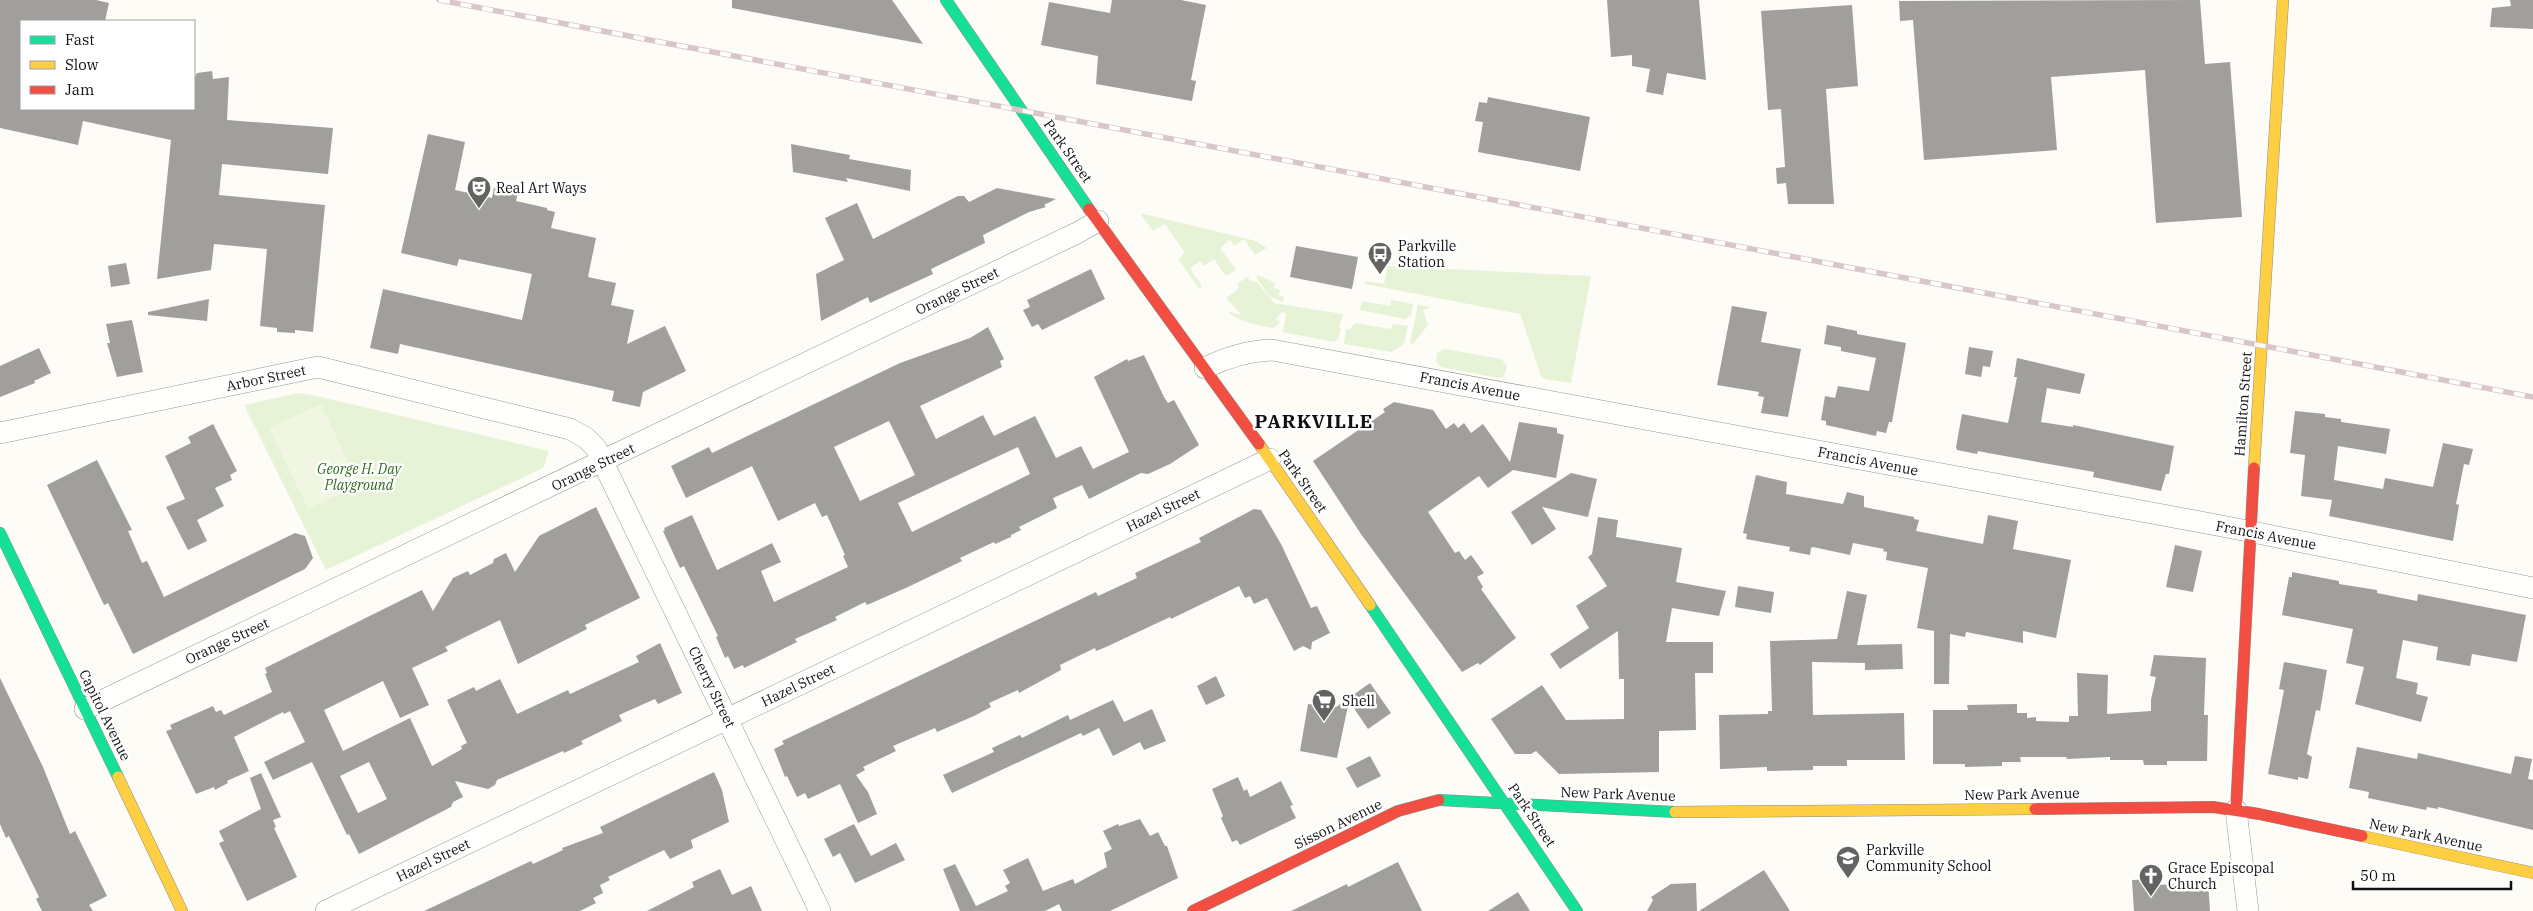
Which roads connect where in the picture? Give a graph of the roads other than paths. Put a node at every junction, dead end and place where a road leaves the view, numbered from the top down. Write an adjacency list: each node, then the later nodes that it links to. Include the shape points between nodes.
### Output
1 (946, 0): 3 (main road, Park Street)
2 (2282, 0): 8 (main road, Hamilton Street)
3 (1098, 221): 4 (main road, Park Street); 7 (street, Orange Street)
4 (1205, 368): 6 (main road, Park Street); 8 (street, Francis Avenue, via 1249,351 1272,350)
5 (0, 433): 7 (street, Arbor Street, via 318,367 570,429 586,438)
6 (1270, 459): 12 (street, Hazel Street); 13 (main road, Park Street)
7 (603, 462): 11 (street, Orange Street); 12 (street, Cherry Street)
8 (2250, 532): 10 (street, Francis Avenue); 14 (main road, Hamilton Street)
9 (0, 533): 11 (main road, Capitol Avenue)
10 (2533, 588)
11 (85, 709): 16 (main road, Capitol Avenue)
12 (727, 718): 17 (street, Hazel Street); 18 (street, Cherry Street)
13 (1506, 802): 14 (main road, New Park Avenue, via 1614,810 1703,812 2213,807); 19 (main road, Sisson Avenue, via 1456,799 1398,811); 20 (main road, Park Street)
14 (2236, 810): 15 (main road, New Park Avenue); 21 (street)
15 (2533, 873)
16 (182, 911)
17 (326, 911)
18 (820, 911)
19 (1193, 911)
20 (1576, 911)
21 (2248, 911)

